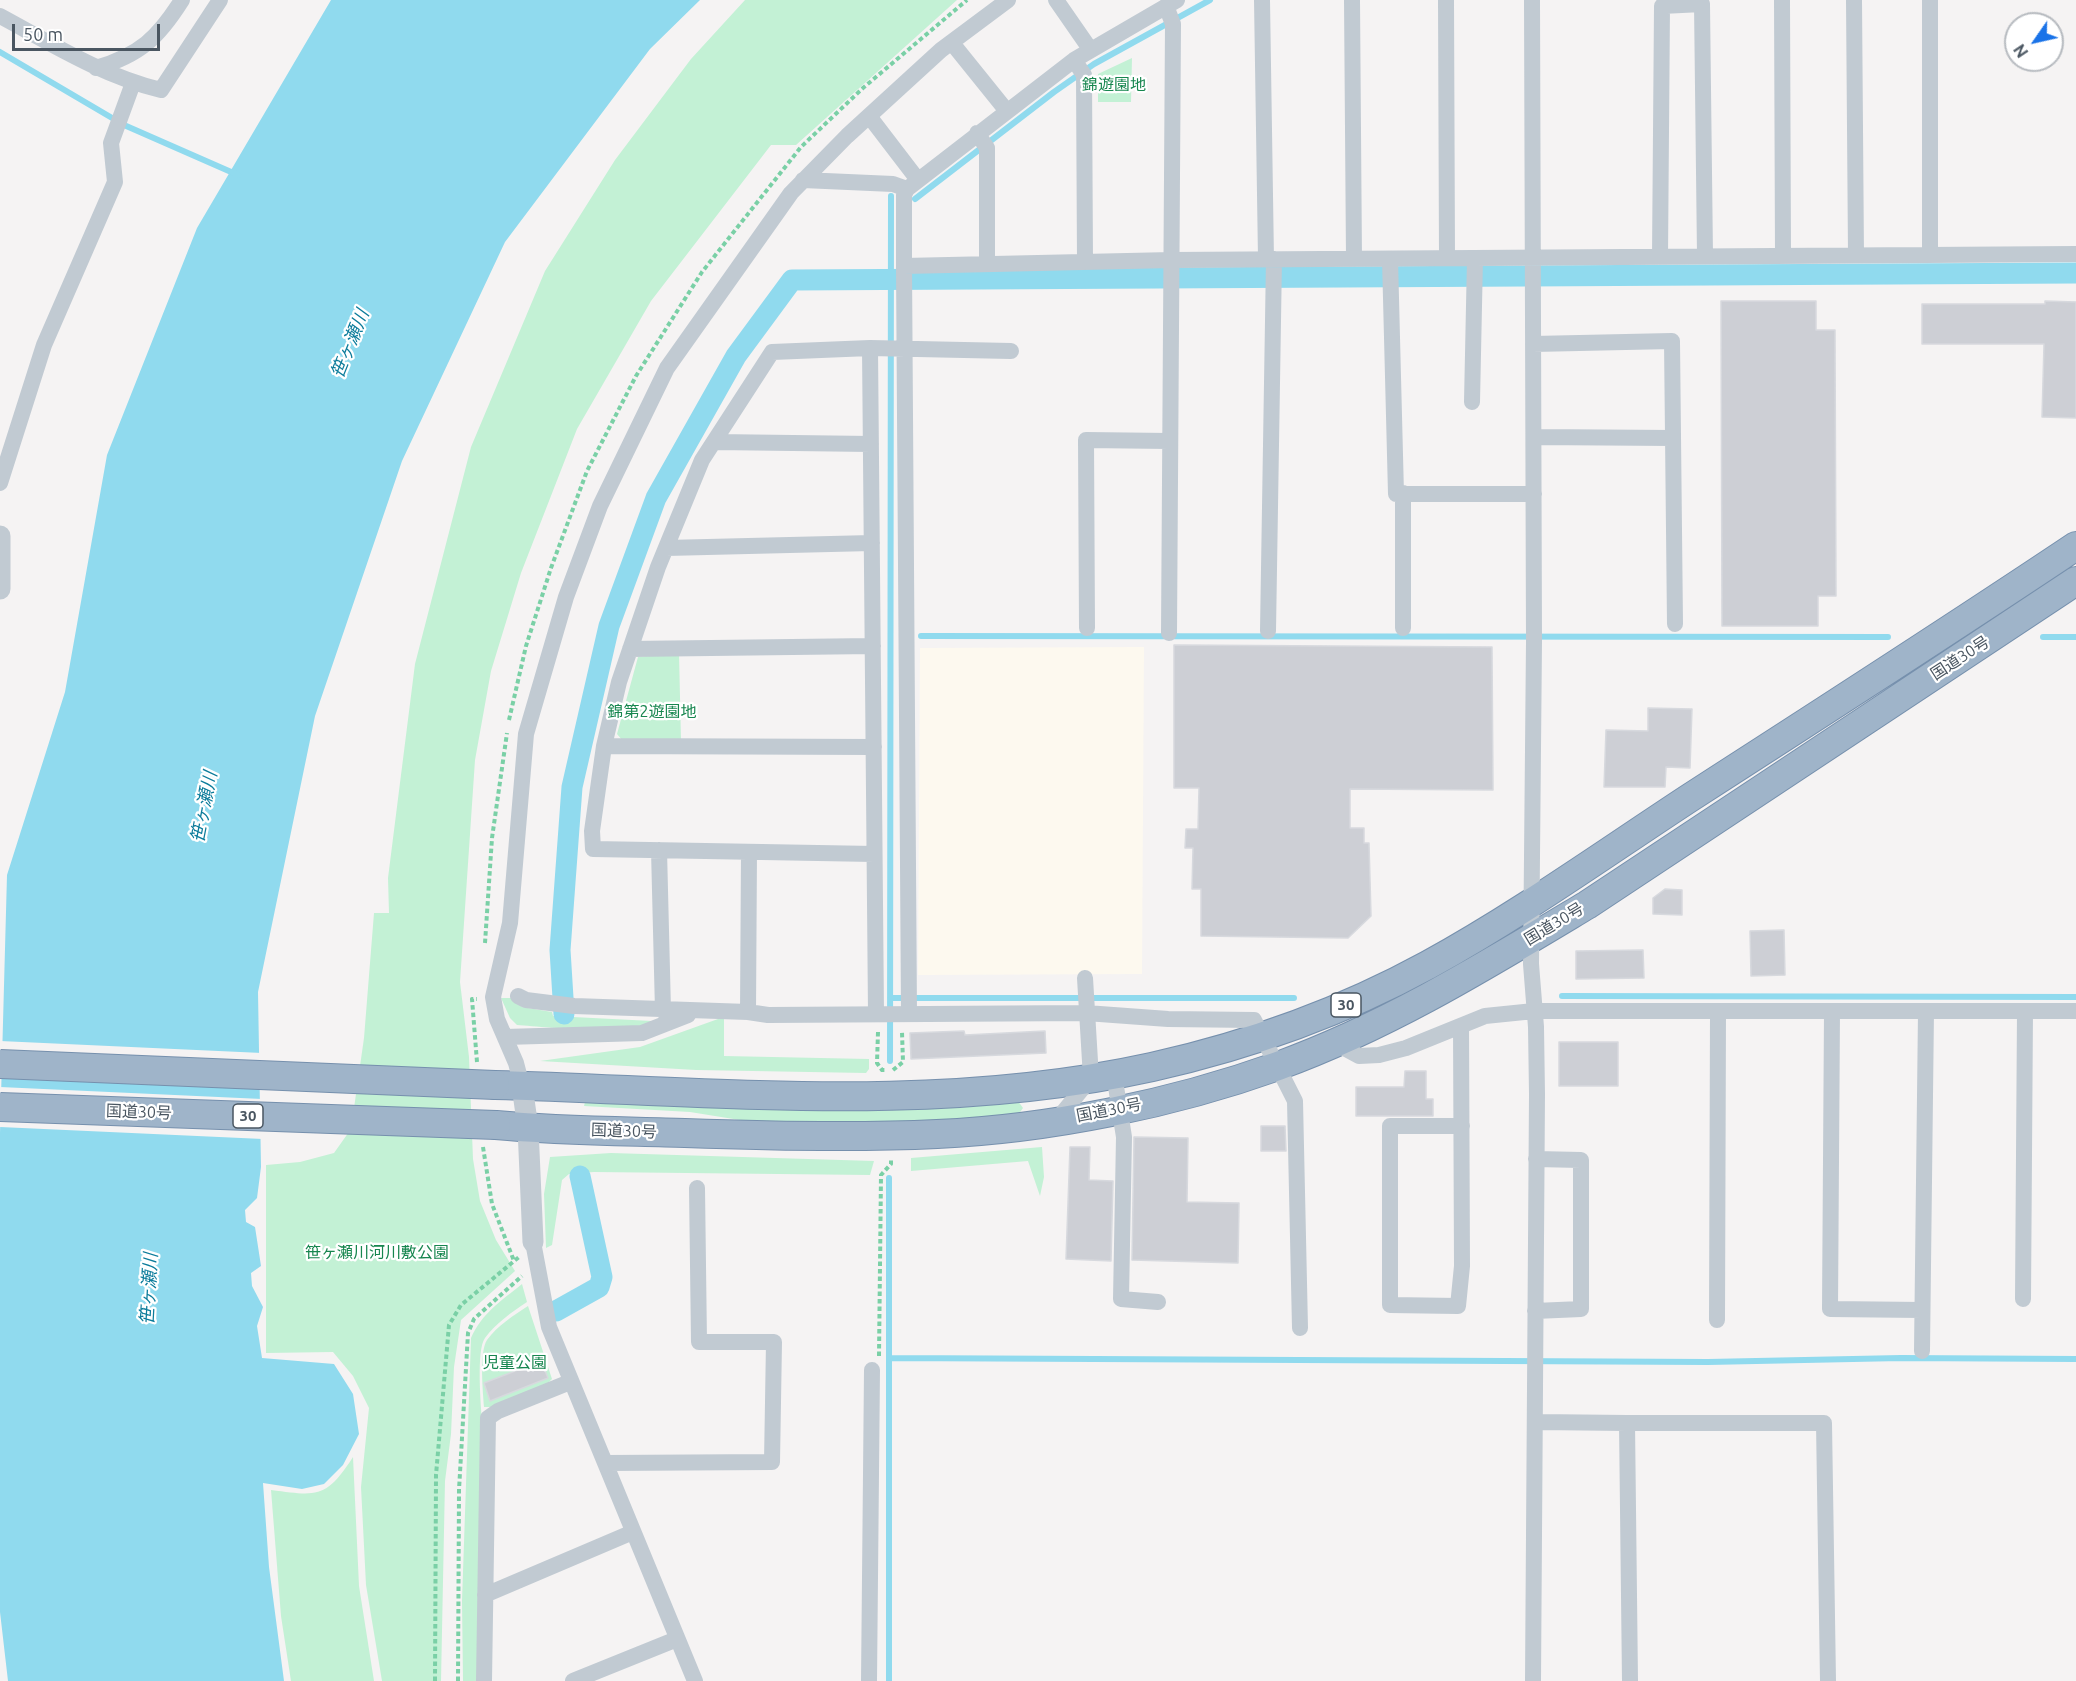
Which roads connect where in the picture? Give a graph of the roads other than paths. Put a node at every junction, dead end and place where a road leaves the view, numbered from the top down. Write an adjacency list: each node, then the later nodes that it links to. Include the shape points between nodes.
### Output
1 (182, 0): 16 (street, via 164,29 126,59)
2 (220, 0): 18 (street, via 160,90)
3 (1008, 0): 14 (street)
4 (1056, 0): 15 (street)
5 (1262, 0): 34 (street)
6 (1352, 0): 31 (street)
7 (1446, 0): 30 (street)
8 (1532, 0): 37 (street)
9 (1782, 0): 28 (street)
10 (1854, 0): 25 (street)
11 (1930, 0): 26 (street)
12 (1172, 11): 15 (street); 38 (street)
13 (0, 16): 16 (street)
14 (952, 43): 19 (street); 20 (street)
15 (1090, 50): 17 (street)
16 (96, 68): 18 (street)
17 (1079, 68): 19 (street); 32 (street)
18 (133, 83): 49 (street, via 111,143 115,182 44,345)
19 (1006, 110): 21 (street)
20 (869, 116): 22 (street); 23 (street)
21 (982, 140): 23 (street); 33 (street)
22 (803, 180): 23 (street); 86 (street, via 722,287 665,372 600,506 566,597 526,734 510,923 493,998 496,1019)
23 (912, 184): 35 (street, via 904,195)
24 (2076, 254): 26 (street)
25 (1856, 255): 26 (street); 28 (street)
26 (1930, 255)
27 (1705, 256): 28 (street); 29 (street); 29 (street, via 1702,4 1662,6)
28 (1783, 256)
29 (1660, 257): 37 (street)
30 (1447, 258): 36 (street); 39 (street)
31 (1354, 259): 34 (street); 36 (street)
32 (1085, 262): 33 (street); 38 (street)
33 (987, 264): 35 (street)
34 (1272, 268): 38 (street); 61 (street)
35 (904, 269): 41 (street, via 904,289)
36 (1390, 270): 50 (street, via 1396,494)
37 (1534, 271): 39 (street); 40 (street)
38 (1171, 272): 46 (street)
39 (1475, 272): 43 (street)
40 (1533, 344): 44 (street); 45 (street, via 1672,341)
41 (889, 348): 42 (street); 47 (street, via 772,352); 48 (street); 75 (street)
42 (1011, 351)
43 (1472, 402)
44 (1534, 437): 45 (street); 51 (street)
45 (1673, 438): 58 (street)
46 (1169, 441): 59 (street, via 1086,441); 62 (street)
47 (715, 442): 48 (street); 55 (street, via 702,460)
48 (871, 444): 53 (street)
49 (0, 483)
50 (1402, 493): 51 (street); 60 (street)
51 (1534, 494): 70 (street)
52 (1, 541): 57 (street)
53 (872, 543): 55 (street); 63 (street)
54 (2076, 546): 70 (highway, 国道30号 / 30)
55 (666, 548): 64 (street)
56 (2076, 581): 71 (highway, 国道30号 / 30)
57 (0, 589)
58 (1675, 624)
59 (1087, 628)
60 (1402, 628)
61 (1268, 631)
62 (1169, 633)
63 (873, 646): 64 (street); 66 (street)
64 (630, 649): 65 (street)
65 (604, 746): 66 (street); 67 (street, via 593,849)
66 (874, 747): 69 (street)
67 (659, 850): 68 (street); 76 (street)
68 (749, 852): 69 (street); 83 (street)
69 (874, 854): 75 (street)
70 (1533, 900): 71 (street); 88 (highway, 国道30号 / 30)
71 (1532, 938): 77 (street); 87 (highway, 国道30号 / 30, via 1405,1011)
72 (1085, 983): 74 (street)
73 (518, 996): 76 (street, via 553,1004)
74 (1086, 1009): 75 (street); 88 (street, via 1168,1019 1254,1020); 91 (street)
75 (895, 1010): 83 (street, via 768,1015)
76 (663, 1011): 82 (street)
77 (1534, 1011): 78 (street); 85 (street, via 1485,1016); 96 (street)
78 (1718, 1011): 84 (street); 103 (street)
79 (1926, 1011): 80 (street); 84 (street); 101 (street)
80 (2025, 1011): 81 (street); 99 (street)
81 (2076, 1011)
82 (697, 1012): 83 (street); 86 (street, via 642,1034)
83 (748, 1012)
84 (1832, 1012): 101 (street, via 1830,1309)
85 (1461, 1026): 87 (street, via 1379,1056 1359,1056); 94 (street)
86 (505, 1037): 90 (street, via 516,1063)
87 (1335, 1042): 88 (highway, 国道30号 / 30)
88 (1279, 1053): 91 (highway, 国道30号 / 30, via 1154,1066); 104 (street, via 1295,1101)
89 (0, 1064): 90 (highway, 国道30号 / 30, bridge)
90 (508, 1086): 91 (highway, 国道30号 / 30, via 789,1098); 95 (street)
91 (1111, 1088): 93 (highway, 国道30号 / 30); 93 (street); 100 (street, via 1124,1137 1121,1299)
92 (0, 1107): 95 (highway, 国道30号 / 30, bridge)
93 (1056, 1121): 95 (highway, 国道30号 / 30, via 939,1134 879,1135 771,1136)
94 (1462, 1126): 94 (street, via 1458,1306 1390,1305 1390,1126)
95 (528, 1128): 98 (street)
96 (1536, 1159): 102 (street); 102 (street, via 1581,1160 1581,1309)
97 (697, 1188): 110 (street, via 699,1342 774,1342 772,1462)
98 (527, 1248): 107 (street)
99 (2023, 1299)
100 (1158, 1302)
101 (1922, 1310): 105 (street)
102 (1535, 1311): 108 (street)
103 (1717, 1320)
104 (1300, 1328)
105 (1922, 1351)
106 (872, 1370): 117 (street)
107 (570, 1382): 110 (street); 112 (street, via 488,1418)
108 (1537, 1422): 109 (street); 118 (street)
109 (1627, 1423): 119 (street); 120 (street, via 1824,1423)
110 (606, 1463): 111 (street)
111 (633, 1532): 112 (street); 113 (street)
112 (485, 1595): 114 (street)
113 (677, 1639): 115 (street); 116 (street)
114 (484, 1681)
115 (573, 1681)
116 (695, 1681)
117 (869, 1681)
118 (1533, 1681)
119 (1630, 1681)
120 (1828, 1681)

